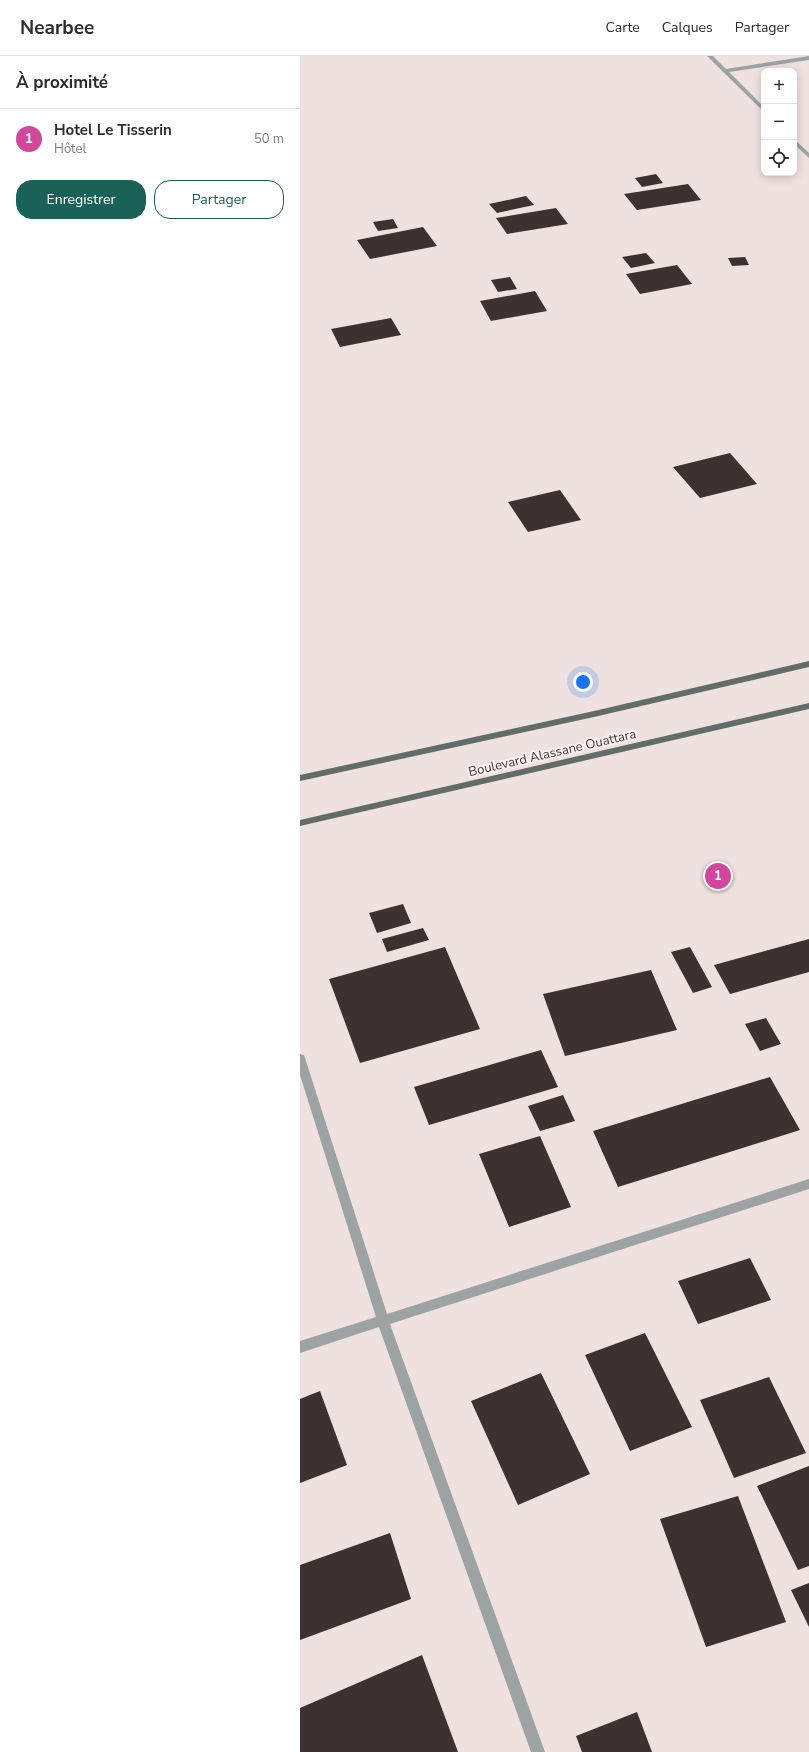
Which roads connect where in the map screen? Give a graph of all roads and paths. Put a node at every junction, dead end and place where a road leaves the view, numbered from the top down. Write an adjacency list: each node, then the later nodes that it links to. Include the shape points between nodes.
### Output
1 (710, 56): 3 (street)
2 (809, 58): 3 (street)
3 (726, 71): 4 (street)
4 (761, 107)
5 (797, 144): 6 (street)
6 (809, 156)
7 (809, 664): 9 (main road)
8 (809, 706): 10 (main road, Boulevard Alassane Ouattara)
9 (300, 778)
10 (300, 822)
11 (300, 1058): 13 (street)
12 (809, 1184): 13 (street)
13 (383, 1320): 14 (street); 15 (street)
14 (300, 1347)
15 (538, 1752)

